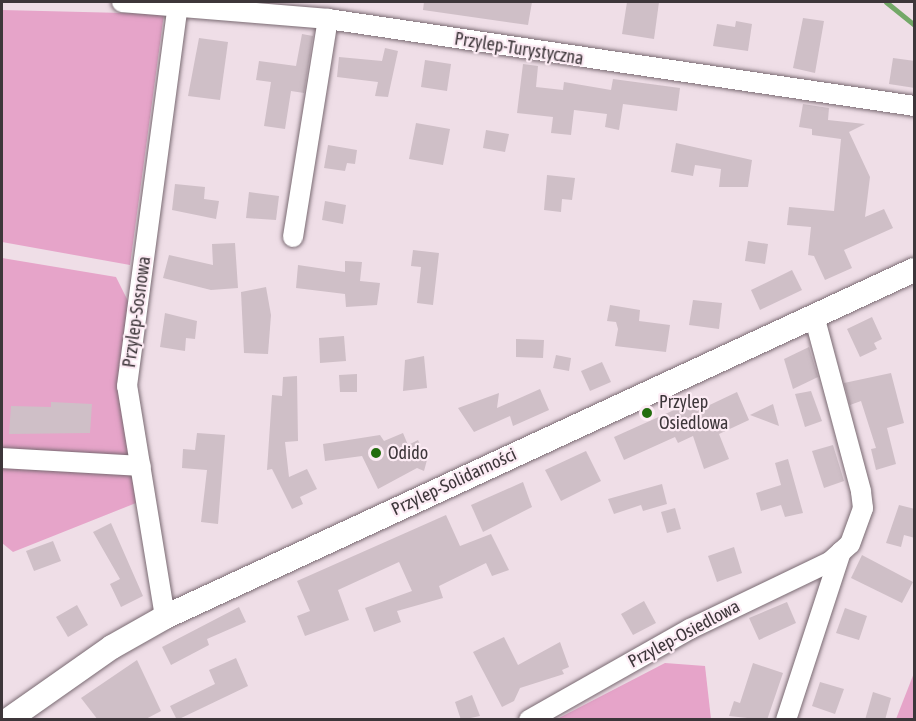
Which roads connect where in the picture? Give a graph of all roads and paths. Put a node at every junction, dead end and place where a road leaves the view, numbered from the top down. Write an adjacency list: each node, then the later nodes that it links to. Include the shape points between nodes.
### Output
1 (122, 2): 2 (street, Przylep-Turystyczna)
2 (178, 5): 3 (street, Przylep-Turystyczna); 9 (street, Przylep-Sosnowa, via 128,386)
3 (328, 19): 4 (street, Przylep-Turystyczna); 5 (street)
4 (915, 106)
5 (292, 237)
6 (915, 270): 7 (main road, Przylep-Solidarności)
7 (814, 316): 10 (street, Przylep-Osiedlowa, via 861,491 858,527); 11 (main road, Przylep-Solidarności)
8 (2, 458): 9 (street)
9 (141, 466): 11 (street, Przylep-Sosnowa)
10 (841, 552): 13 (street, Przylep-Osiedlowa); 14 (street, Przylep-Osiedlowa)
11 (165, 617): 12 (main road, Przylep-Solidarności, via 112,647)
12 (8, 720)
13 (529, 720)
14 (786, 720)

